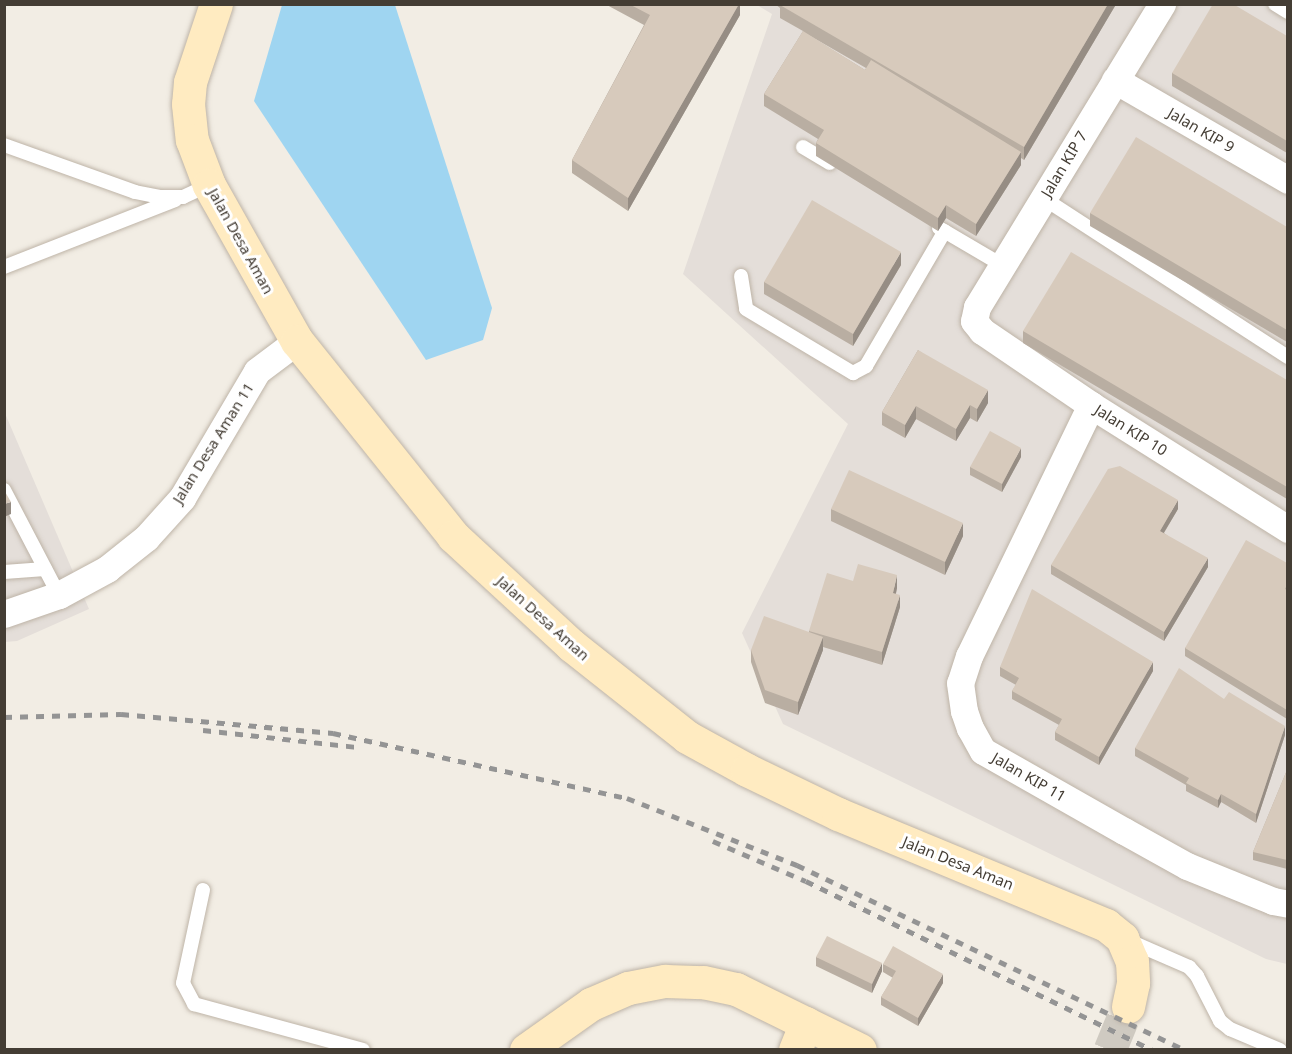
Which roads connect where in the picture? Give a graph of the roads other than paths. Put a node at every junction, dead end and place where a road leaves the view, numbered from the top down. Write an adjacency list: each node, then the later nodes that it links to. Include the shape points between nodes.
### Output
1 (216, 4): 10 (street, Jalan Desa Aman, via 190,82 188,104)
2 (1162, 4): 5 (street, Jalan KIP 7)
3 (1275, 4): 4 (lane)
4 (1287, 12)
5 (1116, 80): 9 (street, Jalan KIP 9); 11 (street, Jalan KIP 7)
6 (4, 145): 10 (lane, via 135,192 160,197)
7 (804, 147): 8 (lane)
8 (844, 171)
9 (1287, 180)
10 (196, 191): 15 (lane); 18 (street, Jalan Desa Aman)
11 (1043, 198): 14 (street, Jalan KIP 7); 19 (lane)
12 (925, 219): 13 (lane)
13 (945, 231): 14 (lane); 16 (lane, via 866,366 853,373 746,309)
14 (1002, 265): 17 (street, Jalan KIP 7, via 976,307)
15 (4, 267)
16 (741, 276)
17 (977, 327): 20 (street, Jalan KIP 10)
18 (297, 341): 25 (street, Jalan Desa Aman 11, via 257,371 182,498 146,538 107,569); 29 (street, Jalan Desa Aman, via 453,536 571,645 687,737 747,771 838,814 1086,915)
19 (1287, 357)
20 (1091, 405): 22 (street, Jalan KIP 10); 28 (street, Jalan KIP 11, via 969,656 960,683 970,728 983,751 1187,866 1273,902)
21 (4, 490): 23 (lane)
22 (1287, 529)
23 (45, 569): 24 (lane); 25 (lane)
24 (4, 572)
25 (59, 595): 26 (street, Jalan Desa Aman 11)
26 (4, 614)
27 (202, 890): 32 (lane, via 183,982 194,1004)
28 (1287, 904)
29 (1122, 938): 30 (street, via 1132,961); 35 (lane, via 1189,967 1220,1021)
30 (1128, 1006)
31 (800, 1036): 33 (street, via 736,988 665,981 628,988 591,1004); 34 (street)
32 (363, 1050)
33 (526, 1050)
34 (860, 1050)
35 (1280, 1050)

